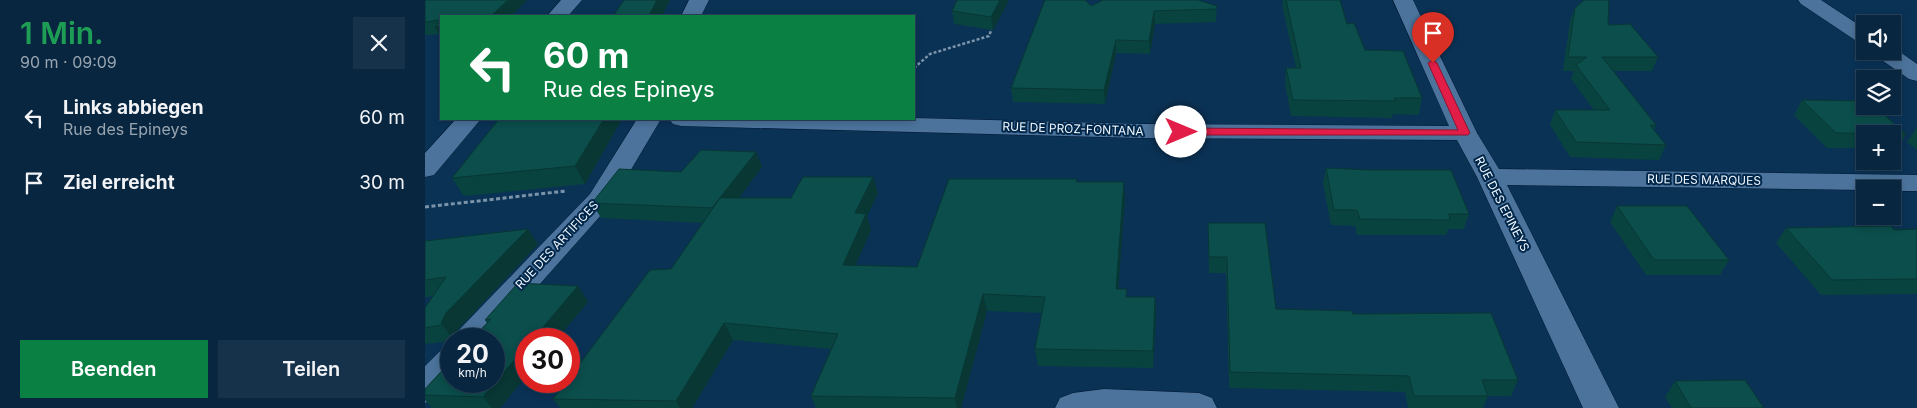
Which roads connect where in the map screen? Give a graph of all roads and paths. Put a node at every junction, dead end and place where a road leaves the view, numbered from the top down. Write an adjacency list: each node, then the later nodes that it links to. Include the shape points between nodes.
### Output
1 (571, 0): 5 (street)
2 (699, 0): 6 (street)
3 (1403, 0): 15 (street, RUE DES EPINEYS)
4 (1808, 0): 8 (street)
5 (558, 15)
6 (692, 15)
7 (993, 27): 10 (path, via 989,36 930,54)
8 (1856, 32)
9 (1897, 60): 11 (street)
10 (915, 67)
11 (1917, 74)
12 (468, 120): 16 (street)
13 (648, 120): 19 (street, RUE DES ARTIFICES)
14 (719, 120): 15 (street, RUE DE PROZ-FONTANA, via 1141,131)
15 (1465, 133): 17 (street, RUE DES EPINEYS)
16 (425, 169)
17 (1490, 177): 18 (street, RUE DES MARQUES); 26 (street, RUE DES EPINEYS)
18 (1917, 183)
19 (609, 186): 20 (path); 21 (street, RUE DES ARTIFICES, via 600,200)
20 (425, 207)
21 (481, 328)
22 (440, 373): 23 (street)
23 (425, 389)
24 (1073, 408): 25 (street, via 1089,404 1124,404)
25 (1199, 408)
26 (1601, 408)

